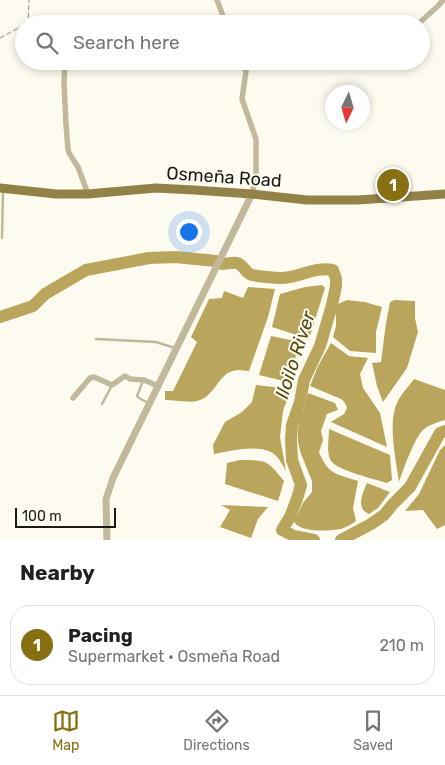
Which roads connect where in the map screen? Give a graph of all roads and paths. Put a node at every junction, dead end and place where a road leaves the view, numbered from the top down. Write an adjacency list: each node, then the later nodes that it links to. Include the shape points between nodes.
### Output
1 (29, 0): 4 (path)
2 (217, 0): 5 (street)
3 (443, 0): 6 (street)
4 (28, 15)
5 (223, 15)
6 (428, 15)
7 (15, 30): 8 (path)
8 (0, 38)
9 (65, 70): 12 (street, via 68,149)
10 (246, 70): 13 (street, via 242,99 256,139 256,177)
11 (2, 189): 12 (main road, Osmeña Road); 15 (lane)
12 (88, 194): 13 (main road, Osmeña Road, via 156,188)
13 (252, 194): 14 (main road, Osmeña Road, via 307,200 358,200); 17 (street)
14 (445, 194)
15 (2, 238)
16 (96, 339): 17 (lane, via 156,342)
17 (176, 348): 20 (street)
18 (144, 380): 19 (street, via 125,376); 20 (street); 22 (lane, via 137,396)
19 (112, 385): 21 (street, via 90,378); 23 (lane)
20 (158, 386): 22 (street)
21 (73, 398)
22 (150, 403): 24 (street, via 106,499)
23 (102, 404)
24 (107, 540)

